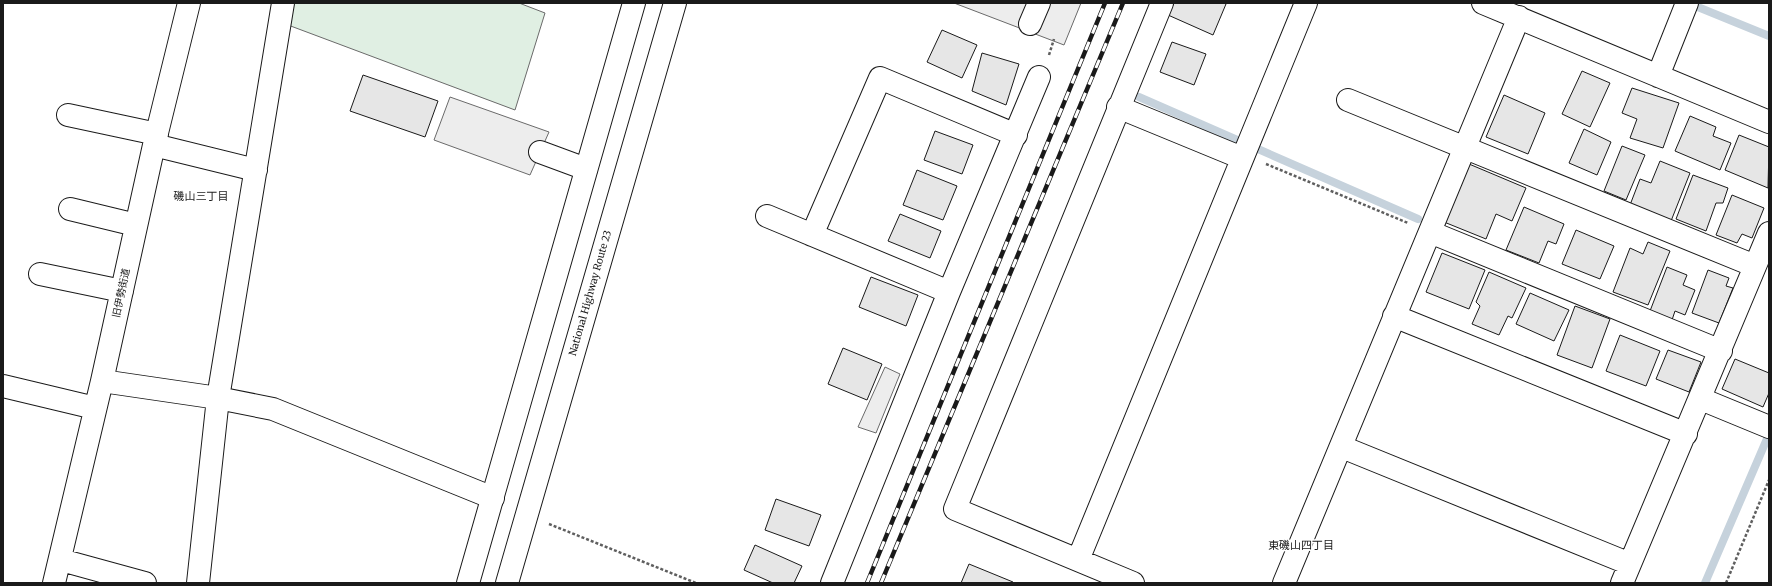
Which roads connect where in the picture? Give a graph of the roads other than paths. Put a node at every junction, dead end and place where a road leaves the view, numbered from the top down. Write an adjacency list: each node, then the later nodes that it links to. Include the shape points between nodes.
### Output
1 (189, 3): 17 (main road, 旧伊勢街道)
2 (283, 3): 22 (main road)
3 (634, 3): 21 (main road)
4 (674, 3): 52 (main road, National Highway Route 23)
5 (1162, 3): 13 (main road)
6 (1306, 3): 19 (main road)
7 (1483, 3): 9 (main road)
8 (1684, 9): 10 (main road)
9 (1519, 17): 10 (main road); 18 (main road)
10 (1658, 76): 15 (main road)
11 (1039, 77): 16 (main road)
12 (1348, 100): 18 (main road)
13 (1118, 107): 19 (main road); 45 (main road, via 955,510)
14 (68, 115): 17 (main road)
15 (1769, 122)
16 (1016, 135): 28 (main road, via 880,78); 32 (main road)
17 (155, 140): 22 (main road); 25 (main road, 旧伊勢街道)
18 (1464, 148): 26 (main road); 29 (main road)
19 (1246, 150): 45 (main road)
20 (540, 152): 21 (main road)
21 (586, 169): 43 (main road)
22 (256, 170): 37 (main road)
23 (70, 209): 25 (main road)
24 (767, 216): 28 (main road)
25 (136, 225): 31 (main road, 旧伊勢街道)
26 (1430, 232): 33 (main road); 34 (main road)
27 (1769, 233): 29 (main road)
28 (812, 235): 32 (main road)
29 (1755, 266): 34 (main road)
30 (40, 274): 31 (main road)
31 (122, 291): 35 (main road, 旧伊勢街道)
32 (949, 292): 53 (main road)
33 (1394, 316): 41 (main road); 42 (main road)
34 (1720, 351): 38 (main road)
35 (102, 381): 37 (main road); 39 (main road, 旧伊勢街道)
36 (3, 386): 39 (main road)
37 (218, 398): 43 (main road, via 273,409); 50 (main road)
38 (1700, 399): 40 (main road); 41 (main road)
39 (95, 408): 44 (main road, 旧伊勢街道)
40 (1765, 425)
41 (1686, 434): 46 (main road)
42 (1342, 447): 46 (main road); 47 (main road)
43 (492, 498): 51 (main road)
44 (61, 560): 48 (main road, 旧伊勢街道); 49 (main road)
45 (1078, 560): 54 (main road)
46 (1626, 573)
47 (1292, 581)
48 (54, 583)
49 (145, 583)
50 (198, 583)
51 (468, 583)
52 (507, 583)
53 (832, 583)
54 (1133, 583)

